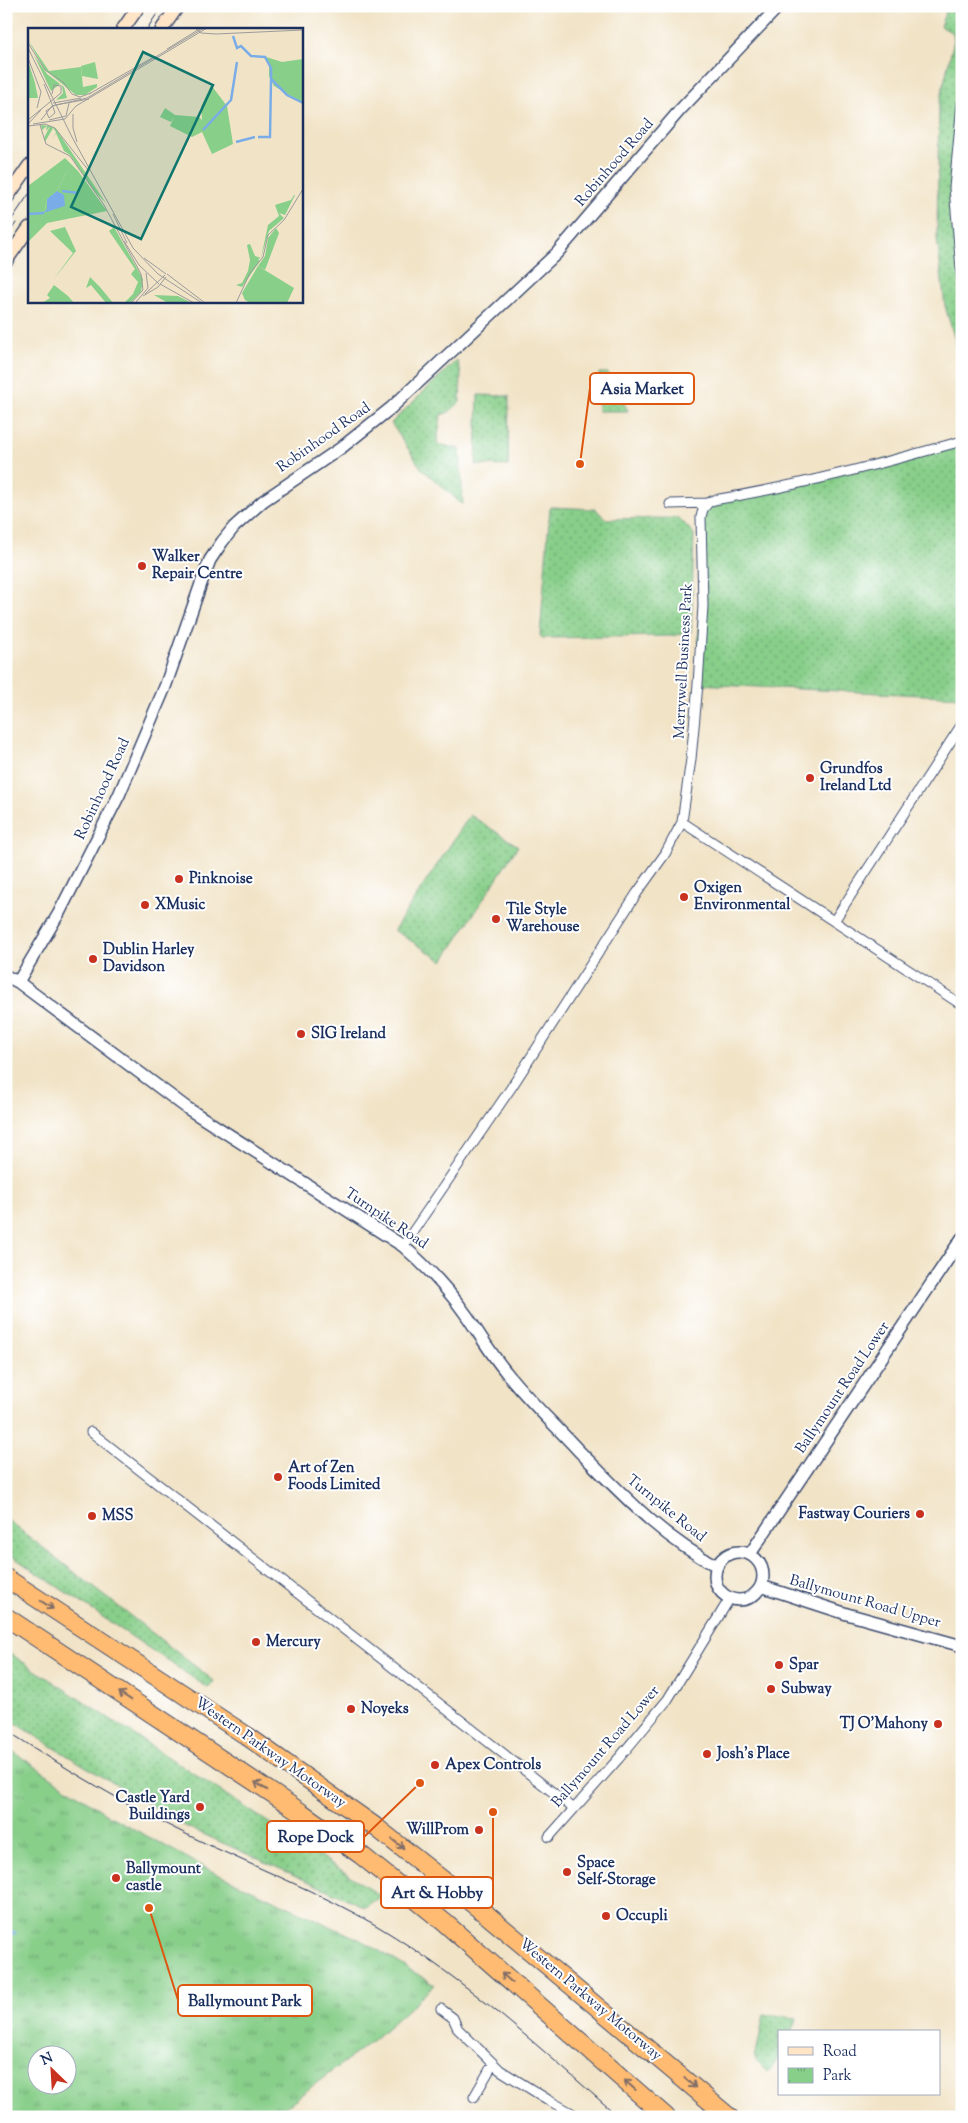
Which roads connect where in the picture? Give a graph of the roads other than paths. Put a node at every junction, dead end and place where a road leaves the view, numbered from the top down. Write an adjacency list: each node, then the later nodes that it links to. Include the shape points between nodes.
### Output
1 (139, 6): 4 (main road)
2 (178, 6): 5 (main road)
3 (779, 6): 19 (street, Robinhood Road, via 680,110 557,253 392,408 250,511 222,542 210,560 165,687 120,795 58,914)
4 (124, 28)
5 (163, 28)
6 (962, 103): 11 (street, via 954,188)
7 (28, 167): 8 (main road)
8 (6, 198)
9 (28, 229): 10 (main road)
10 (6, 261)
11 (962, 280)
12 (962, 441): 13 (street, via 884,463)
13 (708, 503): 14 (street); 16 (street, Merrywell Business Park, via 701,517 703,606 697,704)
14 (670, 504)
15 (962, 724): 17 (street)
16 (682, 822): 17 (street); 22 (street, via 665,854)
17 (834, 921): 20 (street)
18 (6, 976): 19 (street, Turnpike Road)
19 (18, 982): 22 (street, Turnpike Road, via 187,1108)
20 (962, 1005)
21 (962, 1238): 24 (street, Ballymount Road Lower)
22 (404, 1246): 25 (street, Turnpike Road, via 446,1288 505,1371 533,1404 652,1522)
23 (91, 1432): 31 (street)
24 (750, 1554): 25 (street, via 735,1552); 27 (street, via 762,1569)
25 (718, 1566): 28 (street, via 716,1581)
26 (6, 1578): 38 (highway, Western Parkway Motorway, one-way to 38, via 247,1736 377,1828 487,1915)
27 (761, 1586): 28 (street, via 748,1598); 30 (street, Ballymount Road Upper)
28 (730, 1598): 31 (street, Ballymount Road Lower, via 668,1699)
29 (10, 1622): 37 (highway, Western Parkway Motorway, one-way to 29, via 445,1923 361,1855)
30 (962, 1646)
31 (574, 1808): 32 (street, Ballymount Road Lower)
32 (549, 1837)
33 (441, 2009): 34 (street)
34 (494, 2064): 35 (street); 36 (street)
35 (474, 2097)
36 (579, 2117)
37 (666, 2117)
38 (729, 2117)

